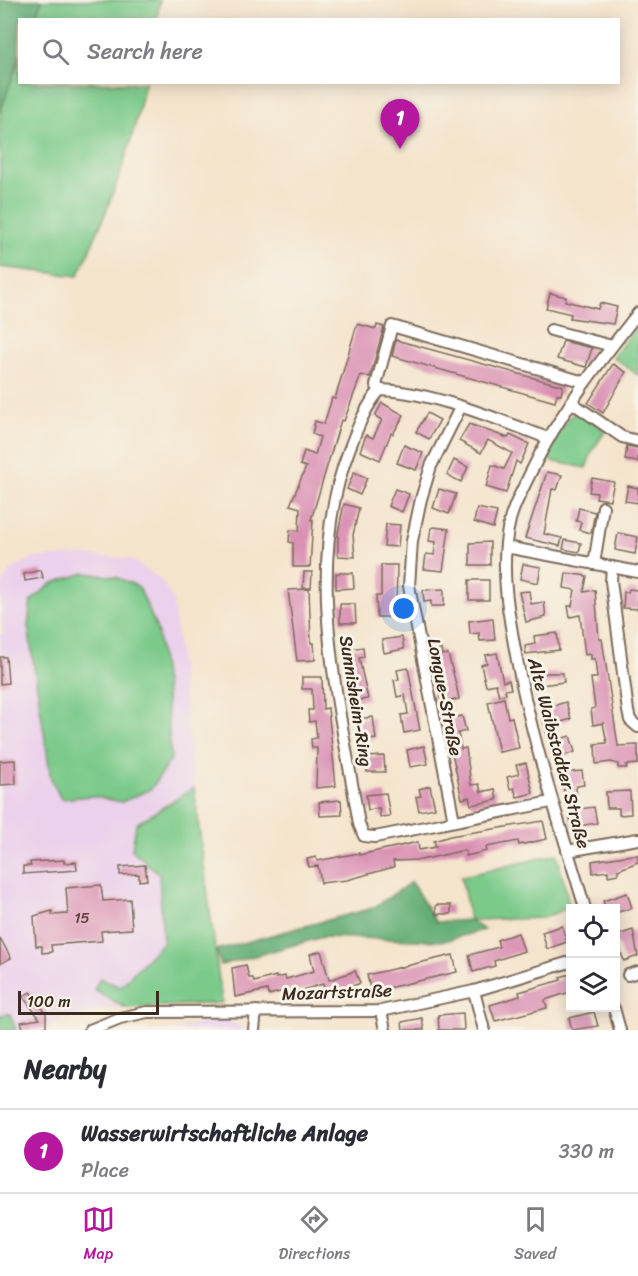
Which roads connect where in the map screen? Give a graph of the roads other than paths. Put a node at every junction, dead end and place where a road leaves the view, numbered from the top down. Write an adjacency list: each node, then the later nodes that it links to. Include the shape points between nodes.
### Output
1 (638, 313): 3 (street, Alte Waibstadter Straße)
2 (551, 330): 3 (street)
3 (612, 346): 4 (street, Alte Waibstadter Straße)
4 (584, 382): 5 (street, Sunnisheim-Ring, via 392,326 376,385); 6 (street, Alte Waibstadter Straße)
5 (380, 390): 7 (street, via 395,390); 17 (street, Sunnisheim-Ring, via 358,424 343,466 331,515 326,561 330,640 359,824 364,836 369,837)
6 (571, 402): 8 (street, Alte Waibstadter Straße); 9 (street, via 622,436)
7 (460, 408): 8 (street); 17 (street, Longue-Straße, via 431,466 420,499 409,586)
8 (547, 438): 11 (street, Alte Waibstadter Straße, via 518,498)
9 (638, 441)
10 (603, 507): 12 (street)
11 (506, 547): 12 (street); 16 (street, Alte Waibstadter Straße, via 507,610 525,704)
12 (594, 564): 13 (street)
13 (612, 567): 14 (street); 15 (street, via 628,711 630,720)
14 (638, 572)
15 (638, 726)
16 (551, 802): 17 (street, Sunnisheim-Ring); 19 (street, Alte Waibstadter Straße)
17 (454, 821)
18 (638, 839): 19 (street)
19 (567, 851): 20 (street, Alte Waibstadter Straße)
20 (583, 904)
21 (566, 963): 22 (street, Mozartstraße)
22 (474, 991): 24 (street, Mozartstraße); 29 (street)
23 (256, 1011): 24 (street, Mozartstraße); 26 (street, Mozartstraße, via 147,1012); 27 (street)
24 (381, 1011): 28 (street)
25 (615, 1012): 30 (street)
26 (90, 1030)
27 (254, 1030)
28 (384, 1030)
29 (484, 1030)
30 (620, 1030)

